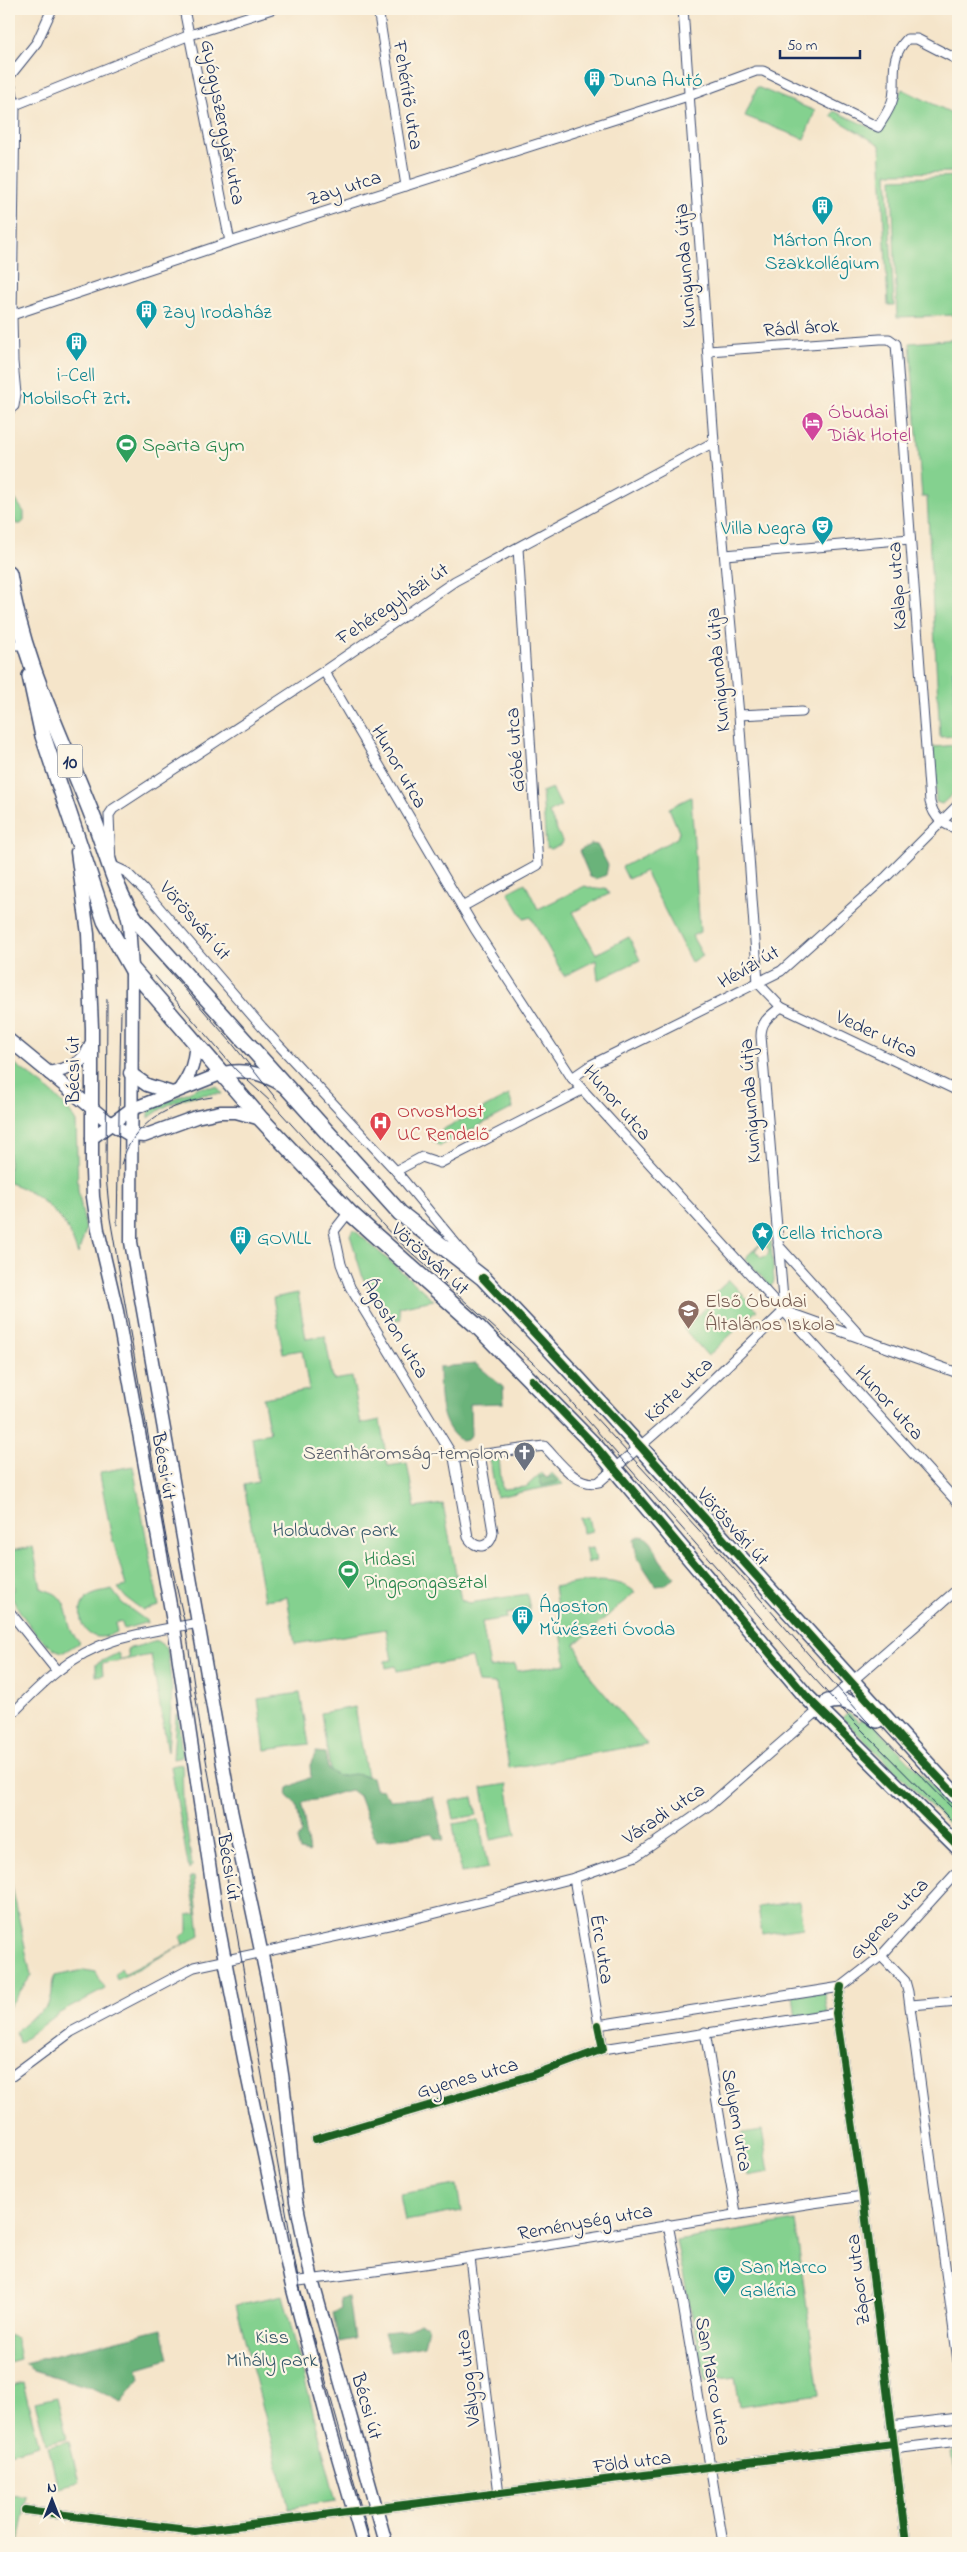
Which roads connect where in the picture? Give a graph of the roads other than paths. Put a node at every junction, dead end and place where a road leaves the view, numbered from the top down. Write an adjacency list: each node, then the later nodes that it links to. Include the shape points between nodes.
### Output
1 (52, 9): 8 (street, via 37,42)
2 (184, 9): 6 (street, Gyógyszergyár utca)
3 (272, 9): 6 (street)
4 (378, 9): 11 (street, Fehérítő utca)
5 (683, 9): 9 (street, Kunigunda útja)
6 (190, 35): 10 (street); 12 (street, Gyógyszergyár utca)
7 (958, 60): 9 (street, Zay utca, via 918,39 907,39 894,63 893,99 878,127 762,71 750,72)
8 (9, 77): 10 (street)
9 (688, 96): 11 (street, Zay utca); 15 (street, Kunigunda útja)
10 (15, 105): 13 (street)
11 (406, 186): 12 (street, Zay utca)
12 (230, 242): 13 (street, Zay utca)
13 (12, 315): 16 (street, via 16,394 14,406)
14 (896, 344): 15 (street, Rádl árok, via 889,339 880,339); 18 (street, Kalap utca)
15 (708, 351): 17 (street, Kunigunda útja)
16 (9, 410)
17 (714, 442): 19 (street, Fehéregyházi út); 20 (street, Kunigunda útja)
18 (910, 539): 20 (street); 30 (street, Kalap utca, via 930,802)
19 (518, 548): 24 (street, Fehéregyházi út, via 455,581); 34 (street, Góbé utca, via 538,865)
20 (725, 555): 26 (street, Kunigunda útja)
21 (9, 574): 23 (main road, Bécsi út / 10)
22 (9, 645): 23 (street)
23 (27, 651): 28 (main road, Bécsi út / 10, via 38,717); 32 (main road, Bécsi út / 10)
24 (324, 671): 29 (street, Fehéregyházi út, via 113,809); 34 (street, Hunor utca)
25 (802, 712): 26 (street)
26 (739, 715): 36 (street, Kunigunda útja)
27 (958, 805): 30 (street, Hévízi út)
28 (70, 818): 35 (main road, 10, via 105,921); 39 (main road, Bécsi út, via 86,904)
29 (108, 820): 32 (street, Bécsi út)
30 (940, 822): 31 (street); 36 (street, Hévízi út, via 887,876 782,971)
31 (958, 828)
32 (111, 865): 33 (main road, Bécsi út / 10); 55 (street, Vörösvári út, via 132,877 262,1026)
33 (125, 904): 35 (main road, Bécsi út); 45 (main road, Vörösvári út)
34 (462, 907): 44 (street, Hunor utca)
35 (132, 970): 40 (main road, Vörösvári út); 42 (main road, Bécsi út)
36 (758, 983): 37 (street); 44 (street, Hévízi út, via 591,1065)
37 (781, 1006): 48 (street, Veder utca); 57 (street, Kunigunda útja, via 765,1020 761,1036)
38 (9, 1040): 41 (main road)
39 (92, 1043): 41 (main road, via 83,1060); 49 (main road, Bécsi út)
40 (196, 1043): 43 (main road, Vörösvári út); 47 (main road, via 190,1075)
41 (49, 1073): 49 (main road)
42 (130, 1073): 47 (main road, via 147,1085); 50 (main road, Bécsi út)
43 (223, 1073): 45 (main road, Vörösvári út, via 236,1070 253,1072); 47 (main road); 51 (main road, Vörösvári út)
44 (572, 1078): 46 (street, Hunor utca)
45 (284, 1086): 58 (main road, Vörösvári út, via 400,1213)
46 (582, 1090): 55 (street, via 440,1163 422,1157); 59 (street, Hunor utca)
47 (176, 1091): 50 (main road)
48 (958, 1091)
49 (91, 1106): 50 (main road); 52 (main road); 54 (main road, Bécsi út)
50 (130, 1110): 52 (main road); 53 (main road, Bécsi út)
51 (261, 1119): 53 (main road, via 236,1112 220,1112 144,1136); 56 (main road, Vörösvári út)
52 (110, 1123): 53 (main road); 54 (main road)
53 (130, 1135): 69 (main road, Bécsi út, via 131,1242)
54 (92, 1138): 70 (main road, Bécsi út, via 93,1197 98,1230 117,1311)
55 (396, 1171): 58 (street, Vörösvári út)
56 (349, 1212): 64 (street, Ágoston utca, via 334,1231 350,1287); 65 (main road, Vörösvári út, via 532,1380)
57 (778, 1244): 59 (street, Kunigunda útja); 60 (street)
58 (483, 1278): 62 (main road, Vörösvári út)
59 (784, 1311): 60 (street); 62 (street, Körte utca); 66 (street, Hunor utca)
60 (862, 1339): 61 (street)
61 (958, 1374)
62 (641, 1447): 65 (street, Körte utca); 72 (main road, Vörösvári út)
63 (480, 1454): 64 (street); 64 (street, Ágoston utca, via 493,1532 492,1540 486,1546 472,1544 468,1537); 65 (street, via 544,1446 574,1476 588,1483 604,1479)
64 (454, 1458)
65 (615, 1469): 73 (main road, Vörösvári út, via 722,1598)
66 (958, 1503)
67 (958, 1589): 72 (street, Váradi utca)
68 (9, 1611): 71 (street)
69 (199, 1623): 70 (street); 80 (main road, Bécsi út, via 231,1810)
70 (174, 1627): 71 (street, via 110,1641); 82 (main road, Bécsi út)
71 (57, 1671): 74 (street)
72 (851, 1682): 73 (street, Váradi utca); 75 (main road, Vörösvári út)
73 (824, 1706): 75 (main road, via 840,1700 858,1706); 77 (main road, Vörösvári út); 79 (street, Váradi utca, via 711,1804 651,1848)
74 (9, 1717)
75 (902, 1739): 76 (main road, Vörösvári út)
76 (958, 1798)
77 (958, 1847)
78 (958, 1871): 81 (street, Gyenes utca)
79 (574, 1878): 80 (street, Váradi utca, via 392,1924); 87 (street, Érc utca)
80 (262, 1952): 82 (street, Váradi utca); 96 (main road, Bécsi út, via 283,2081 296,2200)
81 (881, 1956): 83 (street, Gyenes utca); 85 (street, via 905,1981)
82 (226, 1960): 90 (street, Váradi utca, via 185,1971 78,2029); 97 (main road, Bécsi út)
83 (841, 1987): 86 (street); 87 (street, Gyenes utca)
84 (958, 2001): 85 (street)
85 (911, 2005): 98 (street)
86 (836, 2013): 88 (street, Gyenes utca); 92 (street, Zápor utca)
87 (598, 2025): 89 (street)
88 (705, 2032): 89 (street, Gyenes utca); 93 (street, Selyem utca)
89 (603, 2049): 91 (street, Gyenes utca, via 533,2075)
90 (12, 2076)
91 (316, 2139)
92 (863, 2196): 93 (street, Reménység utca); 100 (street, Zápor utca)
93 (736, 2214): 94 (street, Reménység utca)
94 (668, 2224): 95 (street, Reménység utca); 103 (street, San Marco utca)
95 (470, 2258): 96 (street, Reménység utca); 104 (street, Vályog utca)
96 (312, 2280): 97 (street); 105 (main road, Bécsi út)
97 (291, 2282): 107 (main road, Bécsi út)
98 (958, 2361)
99 (958, 2418): 100 (street)
100 (891, 2426): 102 (street, Zápor utca)
101 (958, 2441): 102 (street, Föld utca)
102 (893, 2447): 103 (street, Föld utca); 111 (street, Zápor utca)
103 (711, 2467): 104 (street, Föld utca); 110 (street, San Marco utca)
104 (499, 2494): 105 (street, Föld utca)
105 (376, 2507): 107 (street, Föld utca); 109 (main road, Bécsi út)
106 (25, 2510): 107 (street, Föld utca, via 186,2530)
107 (354, 2510): 108 (main road, Bécsi út)
108 (363, 2543)
109 (386, 2543)
110 (723, 2543)
111 (906, 2543)

